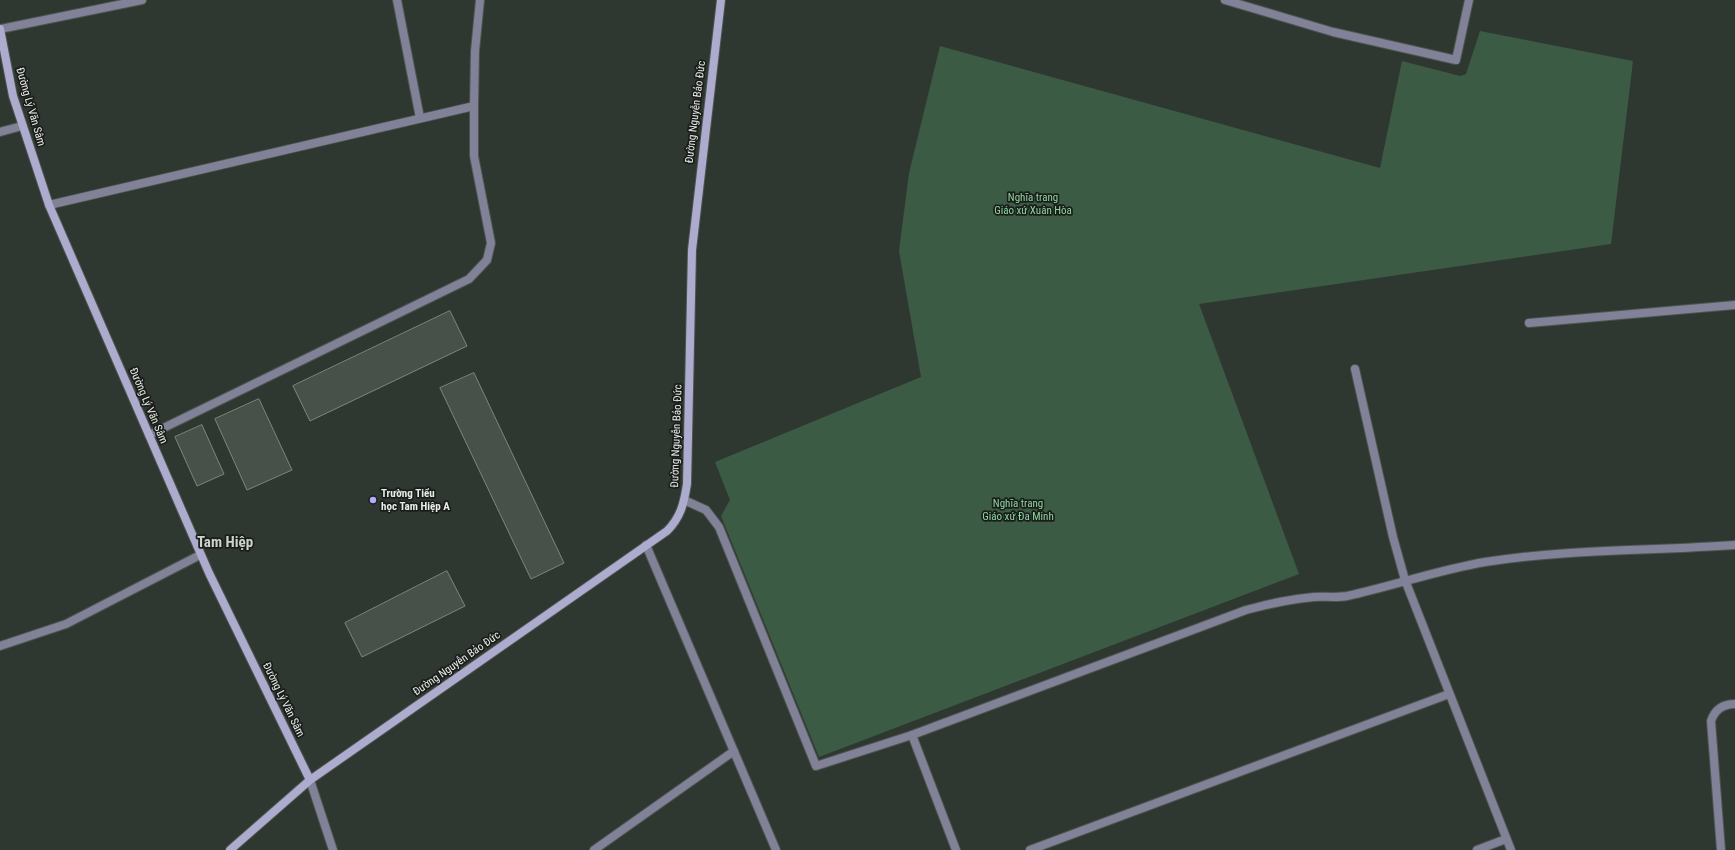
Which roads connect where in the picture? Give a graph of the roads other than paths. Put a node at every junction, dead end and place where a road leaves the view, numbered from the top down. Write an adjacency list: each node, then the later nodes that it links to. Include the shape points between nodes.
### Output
1 (142, 0): 7 (street)
2 (397, 0): 9 (street)
3 (480, 0): 8 (street, via 475,51)
4 (721, 0): 17 (street, Đường Nguyễn Bảo Đức, via 692,250 688,460)
5 (1225, 0): 6 (street, via 1333,32 1456,60)
6 (1469, 0)
7 (0, 29): 10 (street, Đường Lý Văn Sâm, via 13,96)
8 (474, 106): 9 (street); 16 (street, via 474,156 491,243 487,260 469,279)
9 (420, 118): 12 (street)
10 (22, 126): 11 (street); 12 (street, Đường Lý Văn Sâm)
11 (0, 132)
12 (49, 205): 16 (street, Đường Lý Văn Sâm)
13 (1735, 305): 14 (street)
14 (1529, 323)
15 (1355, 369): 21 (street)
16 (149, 435): 20 (street, Đường Lý Văn Sâm)
17 (684, 500): 18 (street, Đường Nguyễn Bảo Đức, via 676,522); 25 (street, via 706,510 719,527 816,766)
18 (646, 545): 26 (street); 27 (street, Đường Nguyễn Bảo Đức)
19 (1735, 545): 21 (street, via 1570,553 1484,562)
20 (200, 554): 22 (street, via 66,624); 27 (street, Đường Lý Văn Sâm)
21 (1404, 580): 23 (street); 25 (street, via 1345,596 1315,596 1246,610)
22 (0, 646)
23 (1449, 694): 28 (street); 34 (street)
24 (1735, 704): 37 (street, via 1717,709 1711,721)
25 (912, 735): 33 (street)
26 (734, 751): 31 (street); 32 (street)
27 (310, 780): 29 (street, Đường Nguyễn Bảo Đức); 30 (street)
28 (1506, 839): 35 (street); 36 (street)
29 (230, 850)
30 (333, 850)
31 (594, 850)
32 (776, 850)
33 (956, 850)
34 (1030, 850)
35 (1477, 850)
36 (1510, 850)
37 (1721, 850)

